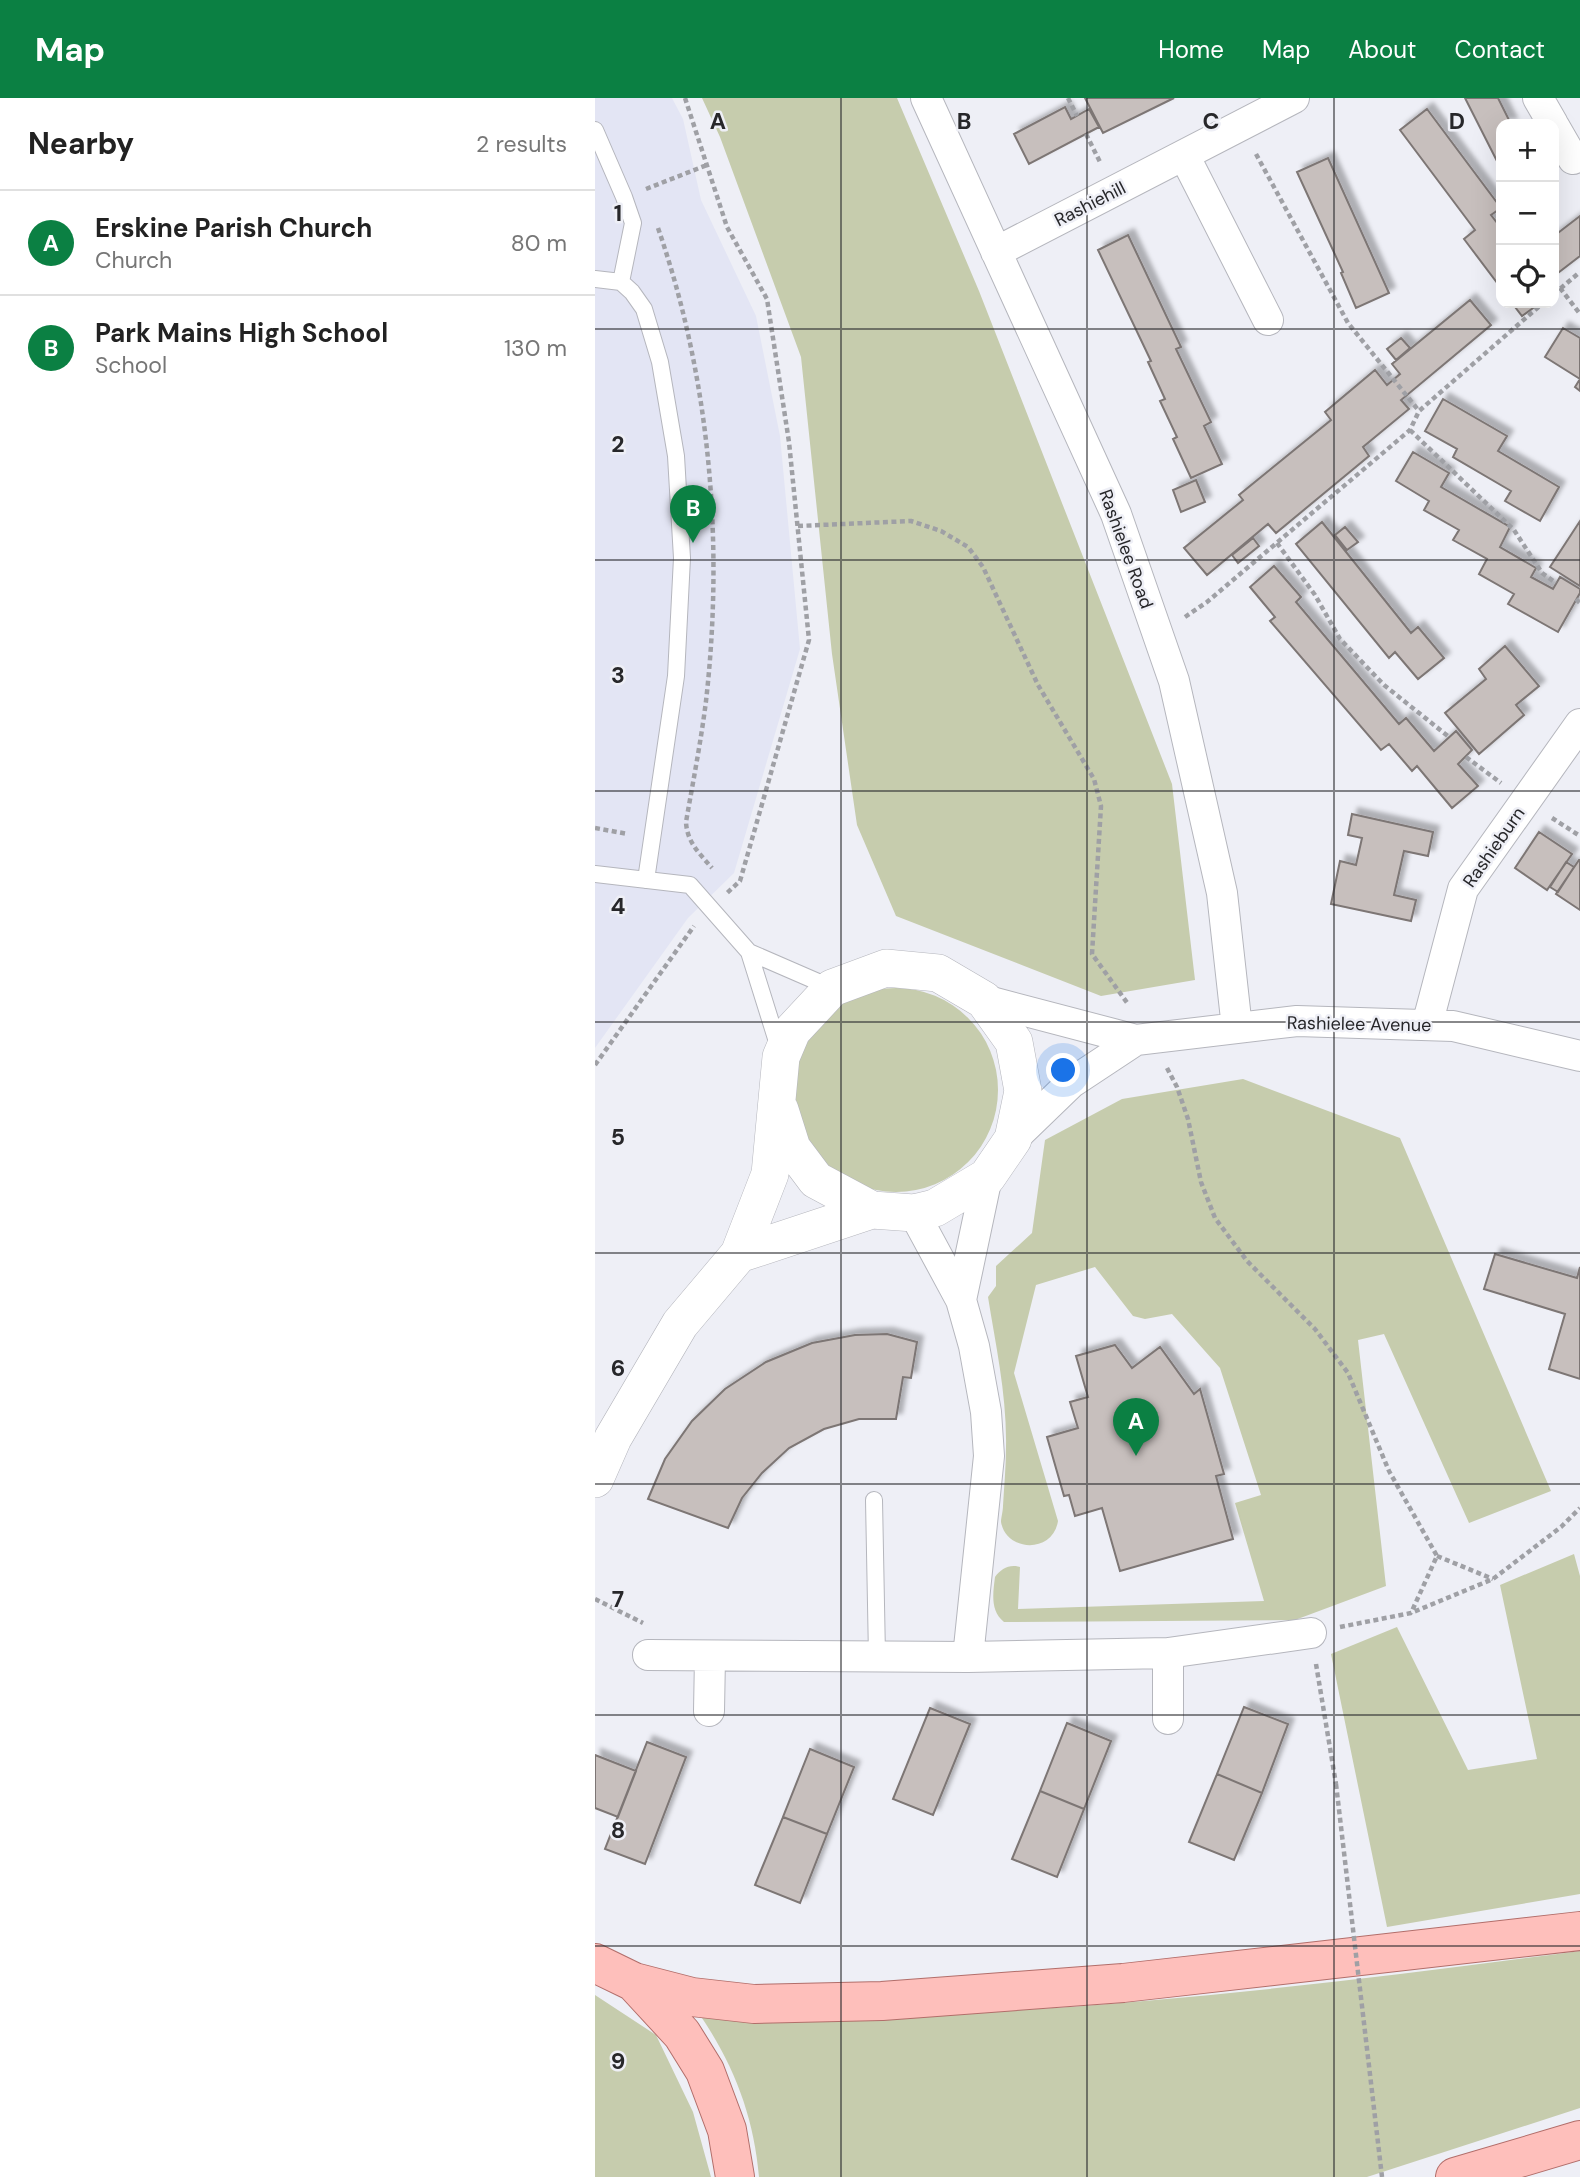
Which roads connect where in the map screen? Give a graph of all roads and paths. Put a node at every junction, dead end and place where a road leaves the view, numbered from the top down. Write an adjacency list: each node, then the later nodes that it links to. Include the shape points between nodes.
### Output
1 (685, 98): 13 (path)
2 (926, 98): 15 (street, Rashielee Road)
3 (1068, 98): 6 (path)
4 (1294, 98): 8 (street, Rashiehill)
5 (1538, 98): 7 (street)
6 (1077, 116)
7 (1550, 119)
8 (1241, 126): 11 (street, Rashiehill); 23 (path, via 1348,323)
9 (595, 130): 14 (lane)
10 (1559, 135): 12 (street)
11 (1184, 155): 15 (street, Rashiehill); 22 (street)
12 (1573, 159)
13 (707, 164): 14 (path); 25 (path, via 727,227 767,299)
14 (624, 197): 18 (lane, via 633,223)
15 (996, 252): 28 (street, Rashielee Road, via 1116,514)
16 (1580, 272): 19 (path)
17 (595, 279): 18 (lane)
18 (621, 282): 32 (lane, via 644,309 660,362 676,456 682,558 677,676)
19 (1560, 288): 21 (path)
20 (1537, 308): 23 (path)
21 (1580, 314)
22 (1268, 320)
23 (1419, 411): 24 (path)
24 (1410, 430): 26 (path); 27 (path, via 1514,530 1542,573)
25 (798, 526): 33 (path, via 809,640 740,881); 39 (path, via 911,521 968,547 983,567 1038,685 1094,779 1101,806 1092,954)
26 (1277, 543): 28 (path, via 1207,602); 30 (path, via 1340,639 1384,685)
27 (1556, 583)
28 (1158, 634): 38 (street, Rashielee Road, via 1174,681 1222,893)
29 (1580, 724): 37 (street, Rashieburn, via 1463,889)
30 (1449, 737)
31 (595, 874): 32 (lane)
32 (646, 880): 33 (lane, via 690,885)
33 (710, 908): 34 (lane); 42 (path)
34 (749, 952): 35 (lane); 41 (lane)
35 (832, 988): 36 (street, via 886,968 938,973); 41 (street, via 792,1031)
36 (983, 1000): 39 (street, Rashielee Avenue); 44 (street, via 1014,1042 1023,1091)
37 (1427, 1025): 38 (street, Rashielee Avenue, via 1297,1021); 40 (street, Rashielee Avenue, via 1453,1026)
38 (1237, 1028): 39 (street, Rashielee Avenue)
39 (1144, 1039): 44 (street, Rashielee Avenue, via 1071,1083); 53 (path, via 1177,1087 1215,1218 1247,1261 1315,1329 1348,1373 1388,1471)
40 (1580, 1056)
41 (782, 1057): 43 (street)
42 (595, 1065)
43 (777, 1099): 46 (street, via 792,1148 816,1180); 48 (street, via 770,1174)
44 (1013, 1139): 45 (street)
45 (987, 1177): 47 (street, via 935,1208); 49 (street)
46 (872, 1210): 47 (street); 48 (street)
47 (914, 1213): 49 (street)
48 (739, 1254): 50 (street, via 680,1324 613,1438)
49 (961, 1300): 63 (street, via 986,1412 989,1456)
50 (595, 1479)
51 (874, 1500): 61 (lane)
52 (1580, 1508): 54 (path)
53 (1437, 1556): 54 (path); 56 (path)
54 (1493, 1579): 56 (path)
55 (595, 1599): 57 (path)
56 (1411, 1612): 58 (path)
57 (643, 1621)
58 (1311, 1633): 59 (street); 71 (path, bridge, via 1336,1784)
59 (1168, 1653): 63 (street); 65 (street)
60 (648, 1655): 62 (street)
61 (877, 1656): 62 (street); 63 (street)
62 (710, 1657): 64 (street)
63 (968, 1657)
64 (709, 1711)
65 (1168, 1719)
66 (1580, 1931): 68 (main road, via 1123,1983 882,2001 754,2004 692,1997)
67 (595, 1963): 68 (main road)
68 (634, 1982): 70 (main road, via 681,2034 705,2071 727,2130)
69 (1580, 2140): 72 (main road)
70 (735, 2177)
71 (1382, 2177)
72 (1455, 2177)

